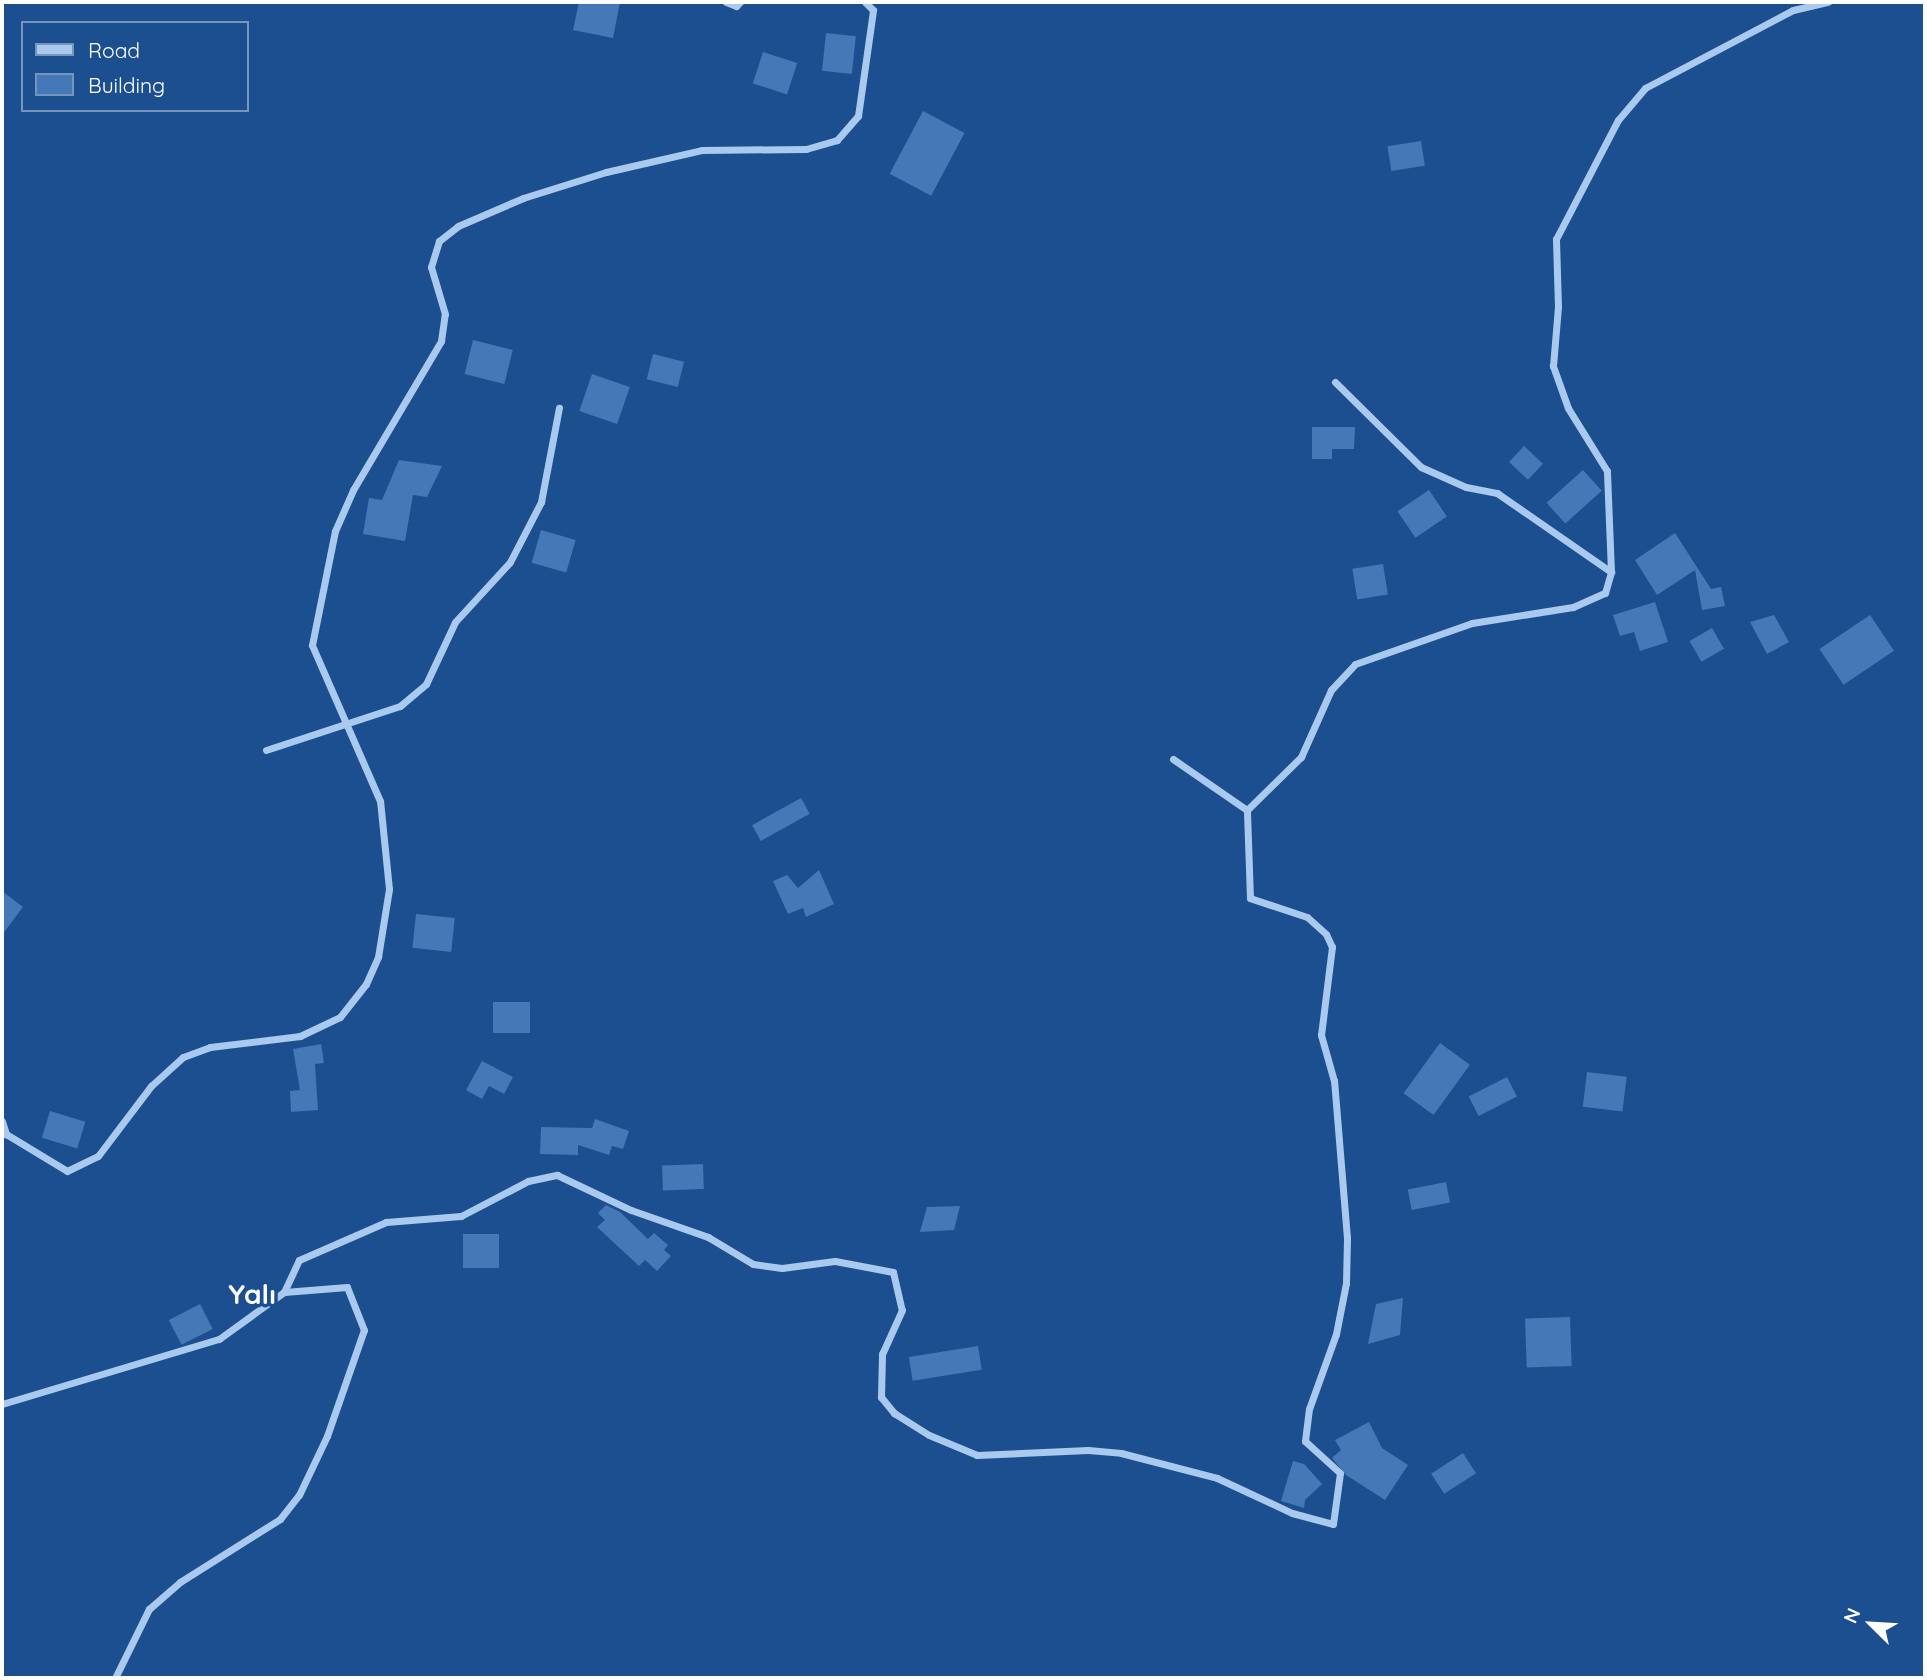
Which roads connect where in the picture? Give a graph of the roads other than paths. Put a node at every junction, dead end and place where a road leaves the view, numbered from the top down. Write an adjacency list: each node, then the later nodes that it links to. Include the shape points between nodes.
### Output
1 (726, 2): 2 (street, via 736,6)
2 (740, 2)
3 (865, 2): 8 (street, via 873,10 858,116 836,140 806,149 702,150 606,172 523,198 458,226 439,241 430,267 444,314 441,341 353,490 335,531 312,645)
4 (1828, 2): 7 (street, via 1793,10 1645,88 1618,120 1556,240 1558,307 1553,366 1568,408 1607,471)
5 (1335, 382): 7 (street, via 1421,467 1466,487 1497,494)
6 (559, 408): 8 (street, via 541,502 510,562 455,622 426,684 400,706)
7 (1611, 572): 11 (street, via 1605,593 1573,607 1472,623 1355,664 1331,690 1301,757)
8 (347, 725): 9 (street); 13 (street, via 380,801 389,889 378,957 366,984 340,1017 300,1036 210,1047 183,1057 151,1086 98,1156 67,1171)
9 (266, 750)
10 (1173, 759): 11 (street)
11 (1247, 810): 14 (street, via 1250,898 1307,917 1326,934 1332,947 1321,1035 1334,1081 1347,1238 1346,1283 1336,1334 1309,1409 1305,1441 1340,1473 1333,1524 1292,1513 1217,1478 1121,1453 977,1455 929,1435 894,1413 881,1397 882,1353 902,1310 893,1272 835,1261 782,1268 753,1264 708,1237 631,1210 557,1175 528,1181 461,1216 386,1222 299,1260)
12 (2, 1121): 13 (street)
13 (4, 1136)
14 (284, 1292): 15 (street, via 219,1339); 16 (street, via 346,1287 364,1330 327,1436 299,1495 280,1519 180,1582 149,1609)
15 (2, 1404)
16 (115, 1678)

